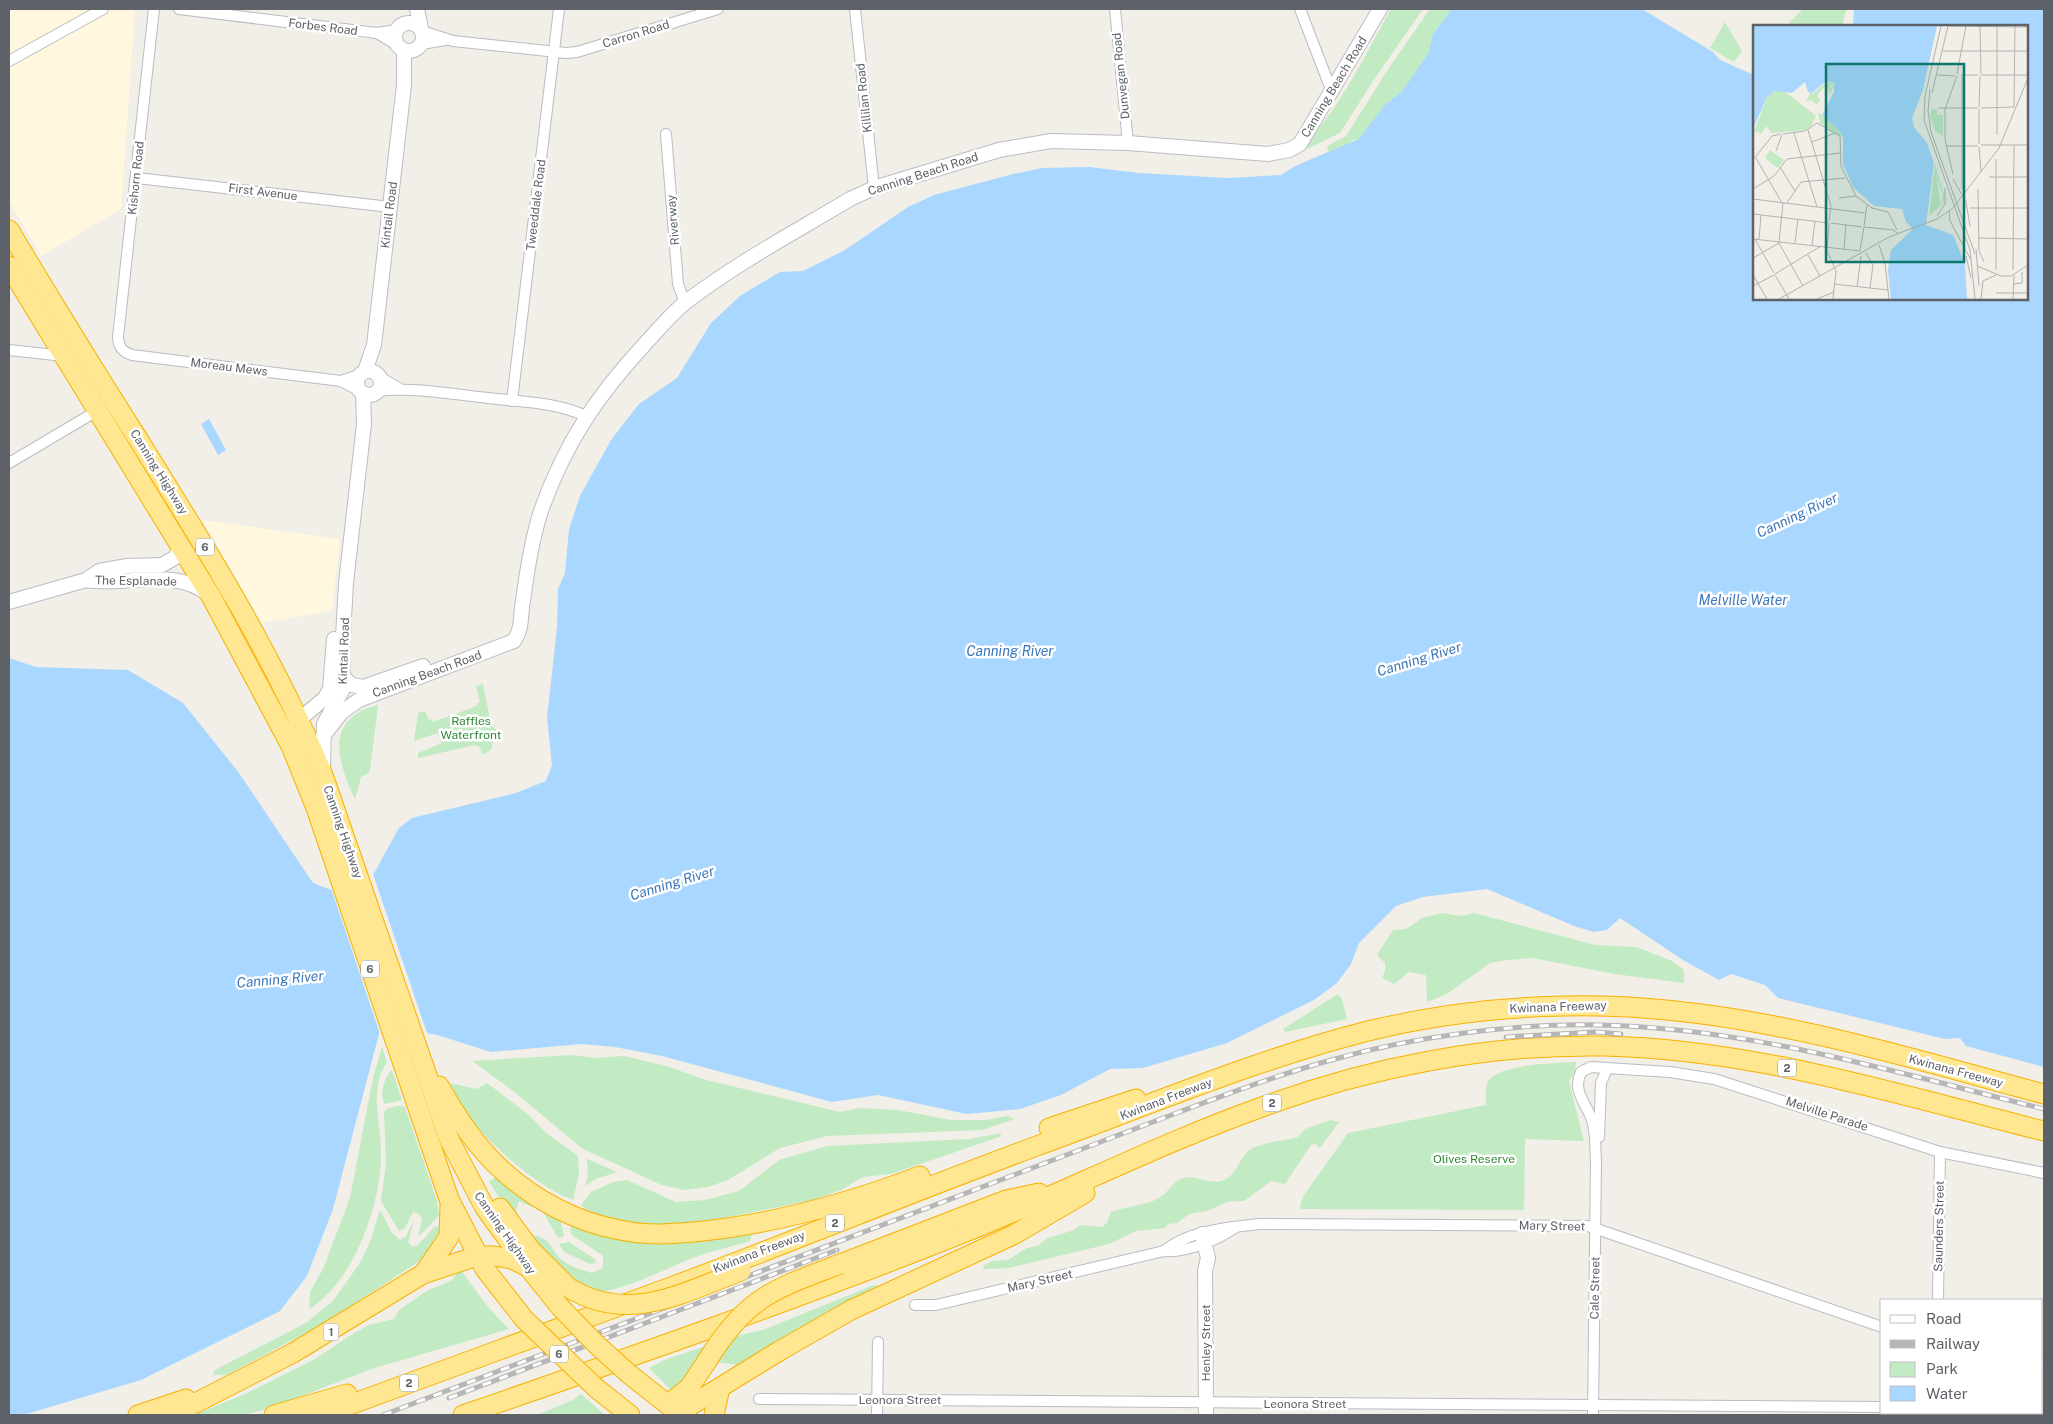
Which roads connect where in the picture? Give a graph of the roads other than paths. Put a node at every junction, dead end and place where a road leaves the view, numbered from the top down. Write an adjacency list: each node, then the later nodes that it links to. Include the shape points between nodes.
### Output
1 (103, 9): 16 (street)
2 (154, 9): 20 (street, Kishorn Road)
3 (179, 9): 13 (street, Forbes Road)
4 (411, 9): 12 (street)
5 (417, 9): 14 (street, Kintail Road)
6 (559, 9): 15 (street, Tweeddale Road)
7 (718, 9): 15 (street, Carron Road, via 577,52)
8 (855, 9): 21 (street, Killilan Road)
9 (1115, 9): 19 (street, Dunvegan Road)
10 (1300, 9): 17 (street)
11 (1380, 9): 17 (street, Canning Beach Road)
12 (401, 27): 13 (street, Forbes Road); 14 (street, via 395,37); 14 (street, via 414,24)
13 (377, 34): 14 (street, Forbes Road)
14 (413, 42): 15 (street, Forbes Road, via 445,40); 22 (street, Kintail Road, via 404,84)
15 (554, 53): 33 (street, Tweeddale Road)
16 (9, 61)
17 (1332, 92): 19 (street, Canning Beach Road, via 1300,144 1280,153)
18 (666, 134): 25 (street, Riverway, via 678,284)
19 (1128, 143): 21 (street, Canning Beach Road, via 1051,141 1029,144)
20 (137, 178): 22 (street, First Avenue); 26 (street, Kishorn Road, via 118,337)
21 (874, 188): 25 (street, Canning Beach Road, via 850,199)
22 (390, 207): 29 (street, Kintail Road)
23 (9, 230): 44 (highway, Canning Highway / 6, via 196,531 264,647)
24 (9, 266): 28 (highway, Canning Highway / 6)
25 (685, 303): 35 (street, Canning Beach Road, via 610,383)
26 (120, 346): 30 (street, Moreau Mews, via 132,355)
27 (9, 350): 28 (street)
28 (64, 356): 34 (highway, Canning Highway / 6)
29 (370, 374): 30 (street, Moreau Mews); 31 (street); 32 (street, via 380,385); 32 (street, via 356,383)
30 (341, 380): 32 (street, Moreau Mews)
31 (399, 388): 32 (street); 33 (street)
32 (368, 392): 39 (street, Kintail Road)
33 (512, 401): 35 (street, via 568,408)
34 (97, 411): 36 (street); 37 (highway, Canning Highway / 6)
35 (586, 416): 42 (street, Canning Beach Road, via 556,471 541,510)
36 (9, 463)
37 (180, 545): 38 (street, The Esplanade, via 176,557 167,563 99,571); 40 (highway, Canning Highway / 6)
38 (86, 580): 40 (street, The Esplanade, via 175,581 196,587); 41 (street, The Esplanade)
39 (346, 583): 43 (street, Kintail Road); 44 (street, Kintail Road, via 334,631 330,689 325,698)
40 (212, 598): 46 (highway, Canning Highway / 6)
41 (9, 602)
42 (521, 611): 43 (street, Canning Beach Road, via 508,634 495,640 363,687 352,685); 45 (street, Canning Beach Road, via 521,630 514,640 359,700 342,712)
43 (343, 678): 45 (street, Kintail Road, via 342,694 326,718)
44 (300, 719): 46 (street, via 293,732); 47 (highway, Canning Highway / 6)
45 (323, 736): 47 (street, Kintail Road)
46 (291, 746): 60 (highway, Canning Highway / 6, via 338,873)
47 (323, 775): 48 (highway, Canning Highway / 6)
48 (421, 1057): 49 (highway, via 473,1139 513,1180 574,1217 620,1230 654,1234 732,1228 816,1211 902,1183 1112,1105); 58 (highway, Canning Highway / 6, via 449,1139)
49 (1264, 1064): 51 (highway, Kwinana Freeway / 2, via 1365,1032 1438,1017 1529,1007 1629,1007 1682,1010 1761,1022); 56 (highway, Kwinana Freeway / 2)
50 (1607, 1069): 53 (street, Melville Parade, via 1670,1072 1732,1083); 55 (street, Cale Street, via 1601,1083); 55 (street, Cale Street, via 1591,1067 1581,1072 1577,1080 1582,1102 1592,1120)
51 (2044, 1094)
52 (2044, 1131): 54 (highway, 2, via 1759,1062 1670,1050 1559,1047 1451,1058 1342,1081 1257,1108)
53 (1940, 1152): 57 (street, Melville Parade); 66 (street, Saunders Street)
54 (1152, 1153): 59 (highway, 2); 73 (highway, via 1016,1234 851,1310)
55 (1596, 1160): 61 (street, Cale Street)
56 (996, 1161): 58 (highway, bridge, via 872,1220 657,1302 635,1305 612,1305 569,1288 530,1248 497,1203); 70 (highway, Kwinana Freeway / 2, via 674,1286)
57 (2044, 1173)
58 (470, 1180): 64 (highway, Canning Highway / 6, via 485,1208)
59 (1075, 1186): 71 (highway, 2); 79 (highway, bridge, via 1006,1200 762,1296 730,1326)
60 (449, 1199): 63 (highway, Canning Highway / 6); 65 (highway, 1, via 449,1238)
61 (1596, 1229): 62 (street, Mary Street, via 1588,1226 1292,1223 1224,1227); 68 (street, Mary Street); 78 (street, Cale Street)
62 (1199, 1239): 67 (street, Mary Street, via 1174,1252 936,1305); 77 (street, Henley Street, via 1208,1265 1205,1271)
63 (477, 1256): 64 (highway, 1, via 512,1259); 65 (highway, 1); 71 (highway, Canning Highway / 6, bridge, via 524,1320)
64 (528, 1267): 79 (highway, Canning Highway / 1, bridge, via 597,1345)
65 (423, 1274): 72 (highway, 1, via 336,1329)
66 (1938, 1299)
67 (916, 1305)
68 (1880, 1326)
69 (878, 1342): 75 (street)
70 (496, 1350): 82 (highway); 83 (highway, Kwinana Freeway / 2)
71 (592, 1380): 84 (highway, 2); 85 (highway); 86 (highway, Canning Highway / 6)
72 (235, 1383): 80 (highway, 1); 81 (highway)
73 (720, 1388): 79 (highway); 87 (highway)
74 (759, 1400): 75 (street, Leonora Street)
75 (877, 1400): 77 (street, Leonora Street); 88 (street)
76 (1880, 1407): 78 (street, Leonora Street)
77 (1206, 1409): 78 (street, Leonora Street)
78 (1593, 1410)
79 (676, 1412)
80 (138, 1415)
81 (172, 1415)
82 (274, 1415)
83 (322, 1415)
84 (463, 1415)
85 (495, 1415)
86 (630, 1415)
87 (714, 1415)
88 (877, 1415)

